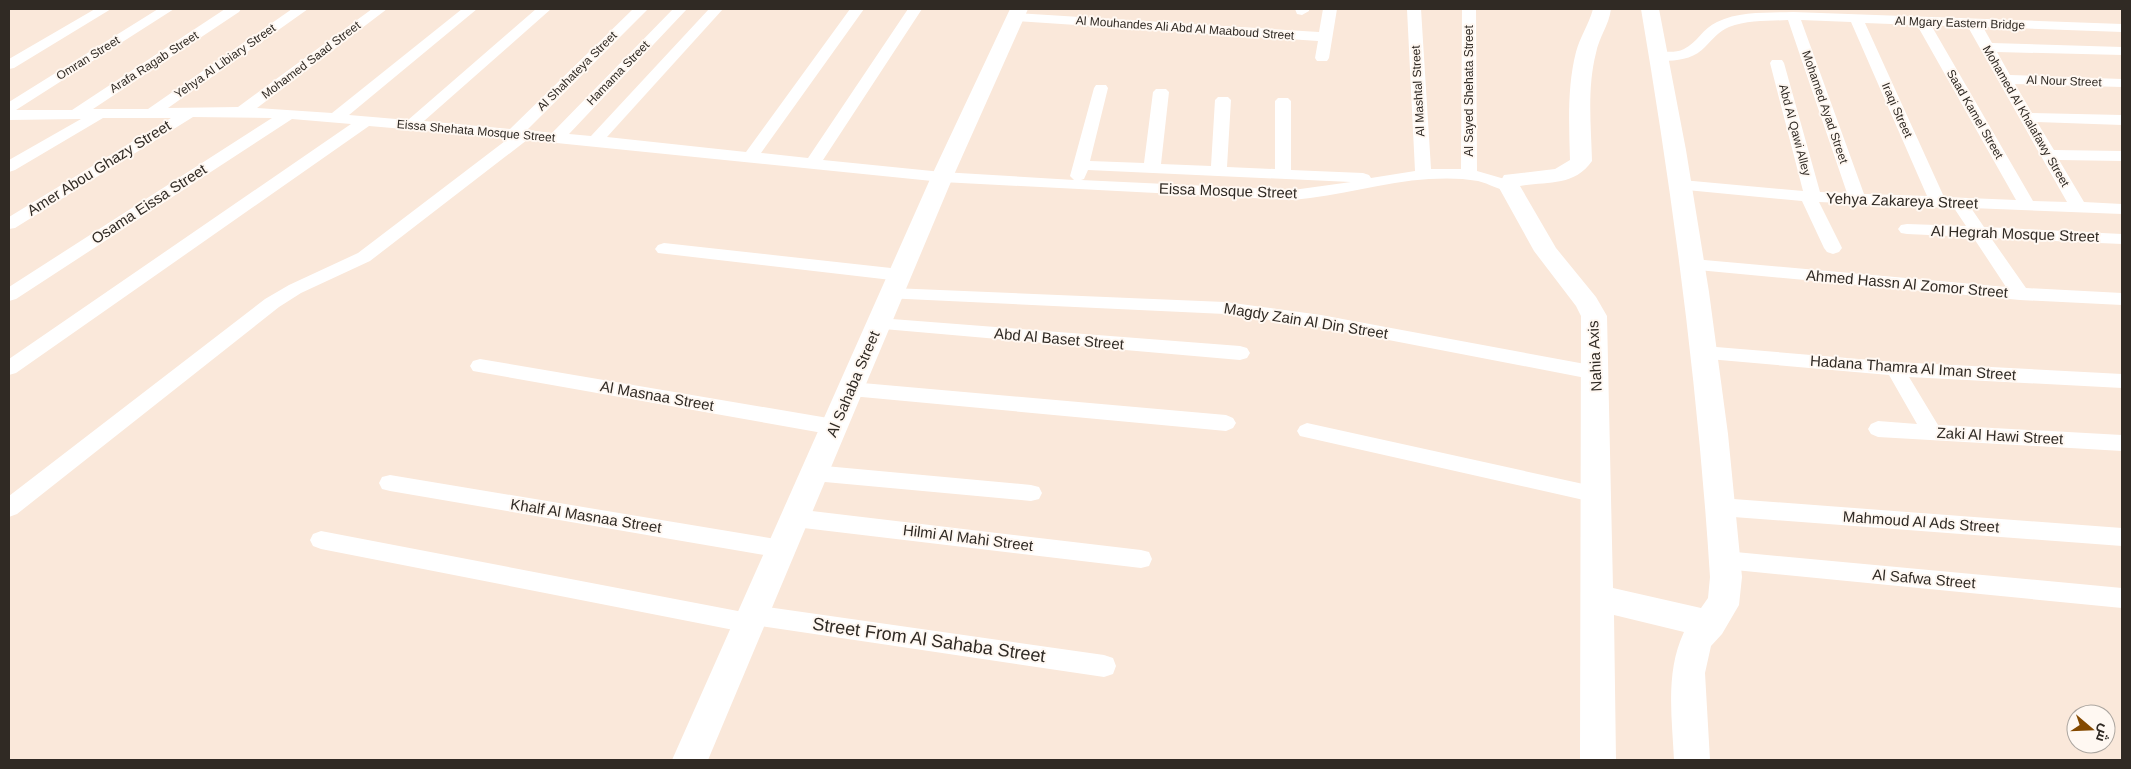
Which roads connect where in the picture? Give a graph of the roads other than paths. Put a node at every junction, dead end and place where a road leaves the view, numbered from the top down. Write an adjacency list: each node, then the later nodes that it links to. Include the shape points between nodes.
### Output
1 (104, 9): 30 (street)
2 (167, 9): 39 (street, Omran Street)
3 (234, 9): 43 (street, Arafa Ragab Street)
4 (301, 9): 41 (street, Yehya Al Libiary Street)
5 (380, 9): 37 (street, Mohamed Saad Street)
6 (470, 9): 45 (street)
7 (544, 9): 48 (street)
8 (641, 9): 49 (street, Al Shahateya Street)
9 (680, 9): 50 (street, Hamama Street)
10 (716, 9): 51 (street)
11 (857, 9): 54 (street)
12 (915, 9): 55 (street)
13 (1330, 9): 24 (street)
14 (1414, 9): 60 (street, Al Mashtal Street)
15 (1469, 9): 62 (street, Al Sayed Shehata Street)
16 (1602, 9): 67 (main road, via 1585,54 1579,103 1581,161 1569,173 1517,178)
17 (1650, 9): 27 (main road)
18 (1017, 13): 24 (street, Al Mouhandes Ali Abd Al Maaboud Street); 63 (main road, Al Sahaba Street)
19 (1793, 16): 20 (street, Al Mgary Eastern Bridge); 27 (street, Al Mgary Eastern Bridge, via 1733,21 1714,29 1693,50 1675,56); 69 (street, Mohamed Ayad Street)
20 (1856, 18): 21 (street, Al Mgary Eastern Bridge); 70 (street, Iraqi Street)
21 (1922, 22): 22 (street, Al Mgary Eastern Bridge); 72 (street, Saad Kamel Street)
22 (1974, 24): 23 (street, Al Mgary Eastern Bridge); 25 (street, Mohamed Al Khalafawy Street)
23 (2122, 28)
24 (1325, 37): 28 (street)
25 (1988, 48): 26 (street); 31 (street, Mohamed Al Khalafawy Street)
26 (2122, 51)
27 (1659, 56): 66 (main road)
28 (1322, 58)
29 (1777, 63): 68 (street, Abd Al Qawi Alley)
30 (9, 65)
31 (2006, 80): 32 (street, Al Nour Street); 44 (street, Mohamed Al Khalafawy Street)
32 (2122, 83)
33 (1102, 88): 56 (street)
34 (1161, 92): 58 (street)
35 (1223, 100): 59 (street)
36 (1283, 100): 61 (street)
37 (242, 112): 38 (street, Eissa Shehata Mosque Street); 42 (street, Eissa Shehata Mosque Street)
38 (190, 113): 41 (street, Eissa Shehata Mosque Street); 75 (street, Amer Abou Ghazy Street)
39 (10, 114): 43 (street, Eissa Shehata Mosque Street)
40 (100, 114): 41 (street, Eissa Shehata Mosque Street); 43 (street, Eissa Shehata Mosque Street); 57 (street)
41 (150, 114)
42 (289, 114): 45 (street, Eissa Shehata Mosque Street); 84 (street, Osama Eissa Street)
43 (74, 115)
44 (2027, 117): 47 (street); 52 (street, Mohamed Al Khalafawy Street)
45 (335, 118): 46 (street, Eissa Shehata Mosque Street)
46 (366, 120): 48 (street, Eissa Shehata Mosque Street); 90 (street)
47 (2122, 120)
48 (412, 124): 49 (street, Eissa Shehata Mosque Street)
49 (518, 134): 50 (street, Eissa Shehata Mosque Street); 106 (street, Al Shahateya Street, via 364,257 272,303)
50 (556, 138): 51 (street, Eissa Shehata Mosque Street)
51 (595, 141): 54 (street, Eissa Shehata Mosque Street)
52 (2049, 155): 53 (street); 73 (street, Mohamed Al Khalafawy Street)
53 (2122, 156)
54 (750, 158): 55 (street, Eissa Shehata Mosque Street)
55 (812, 164): 63 (street, Eissa Shehata Mosque Street)
56 (1081, 165): 58 (street); 65 (street)
57 (9, 166)
58 (1152, 168): 59 (street)
59 (1219, 172): 61 (street)
60 (1423, 173): 62 (street, Eissa Mosque Street); 64 (street, Eissa Mosque Street)
61 (1282, 174): 64 (street)
62 (1469, 174): 67 (street, Eissa Mosque Street, via 1488,177)
63 (942, 177): 65 (street, Eissa Mosque Street); 82 (main road, Al Sahaba Street)
64 (1390, 180): 65 (street, Eissa Mosque Street, via 1302,194)
65 (1075, 185)
66 (1682, 185): 68 (street, Yehya Zakareya Street); 81 (main road)
67 (1509, 186): 92 (main road, Nahia Axis, via 1546,251 1594,316)
68 (1810, 197): 69 (street, Yehya Zakareya Street); 79 (street, Abd Al Qawi Alley)
69 (1857, 199): 70 (street, Yehya Zakareya Street)
70 (1938, 202): 71 (street, Yehya Zakareya Street)
71 (1959, 203): 72 (street, Yehya Zakareya Street); 77 (street)
72 (2028, 206): 73 (street, Yehya Zakareya Street)
73 (2078, 207): 74 (street, Yehya Zakareya Street)
74 (2122, 209)
75 (9, 224)
76 (1907, 229): 77 (street, Al Hegrah Mosque Street)
77 (1979, 232): 78 (street, Al Hegrah Mosque Street); 83 (street)
78 (2122, 238)
79 (1833, 248)
80 (664, 249): 82 (street, Magdy Zain Al Din Street)
81 (1693, 266): 83 (street, Ahmed Hassn Al Zomor Street); 88 (main road)
82 (896, 285): 86 (main road, Al Sahaba Street); 92 (street, Magdy Zain Al Din Street, via 1225,308 1321,321)
83 (2020, 294): 85 (street, Ahmed Hassn Al Zomor Street)
84 (9, 295)
85 (2122, 299)
86 (879, 324): 87 (street, Abd Al Baset Street); 94 (main road, Al Sahaba Street)
87 (1240, 353)
88 (1704, 353): 91 (street, Hadana Thamra Al Iman Street); 105 (main road)
89 (480, 366): 96 (street, Al Masnaa Street)
90 (9, 368)
91 (1896, 369): 93 (street, Hadana Thamra Al Iman Street); 99 (street)
92 (1596, 373): 104 (main road, Nahia Axis)
93 (2122, 381)
94 (851, 389): 95 (street); 96 (main road, Al Sahaba Street)
95 (1226, 423)
96 (834, 427): 101 (main road, Al Sahaba Street)
97 (1878, 429): 99 (street, Zaki Al Hawi Street)
98 (1307, 432): 104 (street)
99 (1932, 432): 100 (street, Zaki Al Hawi Street)
100 (2122, 443)
101 (814, 473): 103 (street); 107 (main road, Al Sahaba Street)
102 (390, 483): 110 (street, Khalf Al Masnaa Street)
103 (1031, 493)
104 (1597, 495): 113 (main road, Nahia Axis)
105 (1720, 506): 108 (street, Mahmoud Al Ads Street); 112 (main road)
106 (9, 508)
107 (795, 518): 110 (main road, Al Sahaba Street); 111 (street, Hilmi Al Mahi Street)
108 (2122, 537)
109 (322, 540): 115 (street, Street From Al Sahaba Street)
110 (782, 549): 115 (main road, Al Sahaba Street)
111 (1141, 559)
112 (1725, 560): 114 (street, Al Safwa Street); 116 (main road, via 1724,603)
113 (1597, 598): 116 (main road); 119 (main road, Nahia Axis)
114 (2122, 598)
115 (751, 619): 117 (street, Street From Al Sahaba Street); 118 (main road, Al Sahaba Street)
116 (1710, 624): 120 (main road, via 1694,646 1689,666)
117 (1104, 666)
118 (690, 760)
119 (1598, 760)
120 (1692, 760)

